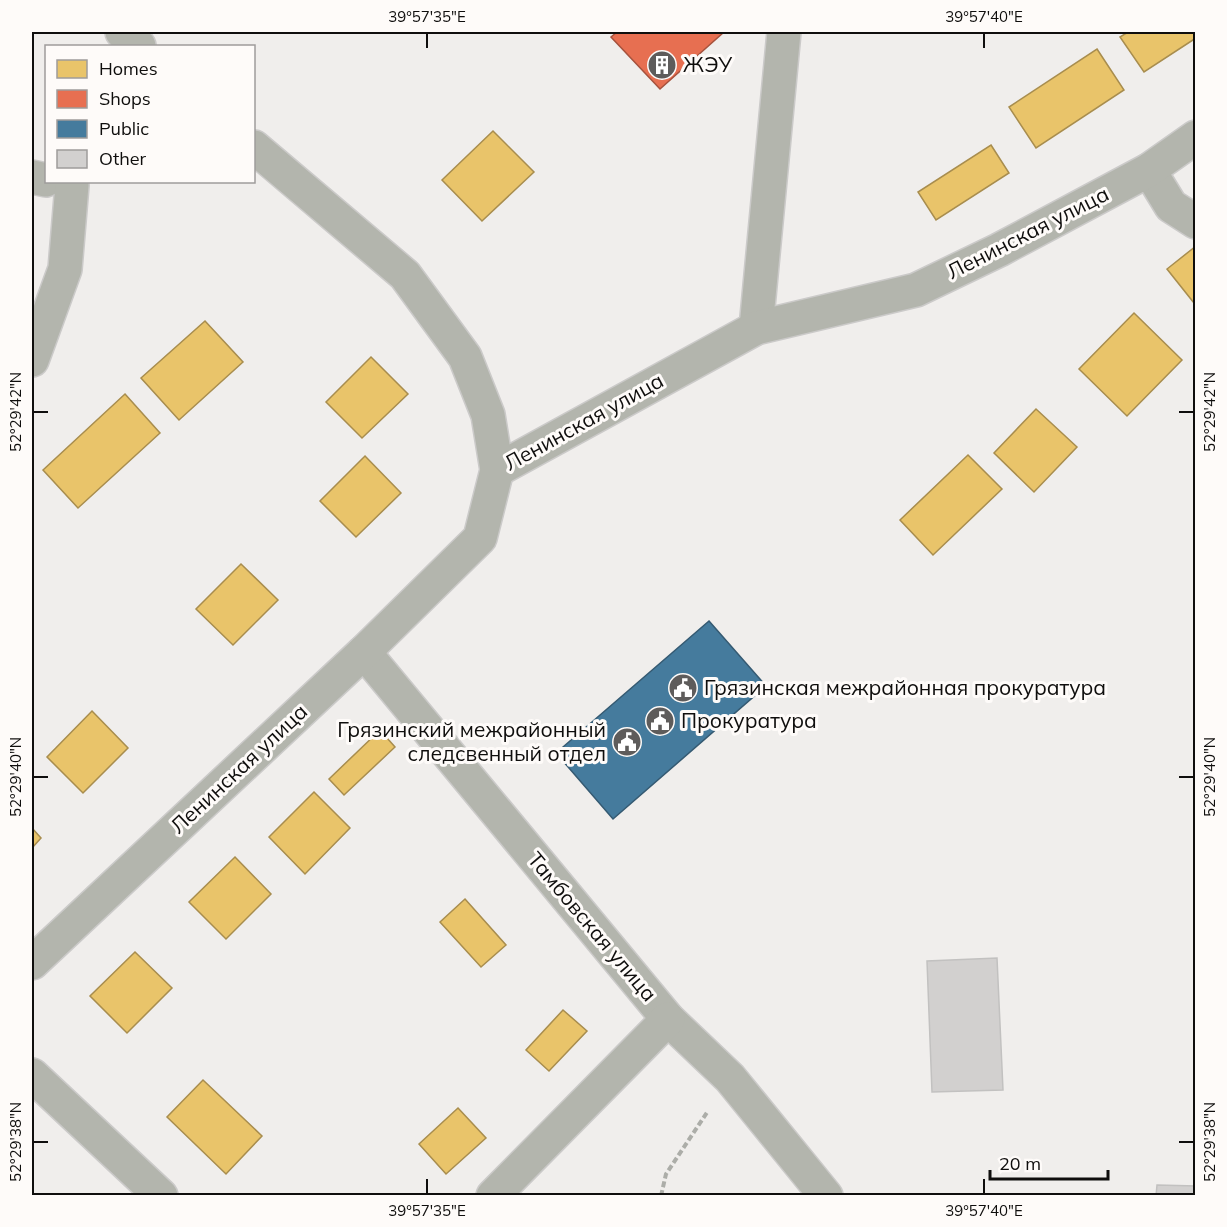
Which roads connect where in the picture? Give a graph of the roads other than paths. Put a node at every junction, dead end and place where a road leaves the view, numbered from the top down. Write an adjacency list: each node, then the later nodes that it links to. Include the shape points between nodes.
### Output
1 (122, 32): 3 (street)
2 (784, 32): 9 (street)
3 (138, 45)
4 (1196, 137): 6 (street, Ленинская улица)
5 (255, 148): 11 (street, via 405,275 465,357 488,415)
6 (1149, 170): 8 (street, via 1171,206); 9 (street, Ленинская улица, via 916,290)
7 (63, 183): 10 (street, via 65,269)
8 (1196, 222)
9 (756, 328): 11 (street, Ленинская улица)
10 (32, 360)
11 (497, 470): 12 (street, Ленинская улица, via 480,538)
12 (364, 652): 13 (street, Ленинская улица); 14 (street, Тамбовская улица)
13 (32, 963)
14 (668, 1019): 17 (street); 18 (street, Тамбовская улица, via 730,1078)
15 (32, 1075): 16 (street)
16 (161, 1196)
17 (493, 1196)
18 (826, 1196)

